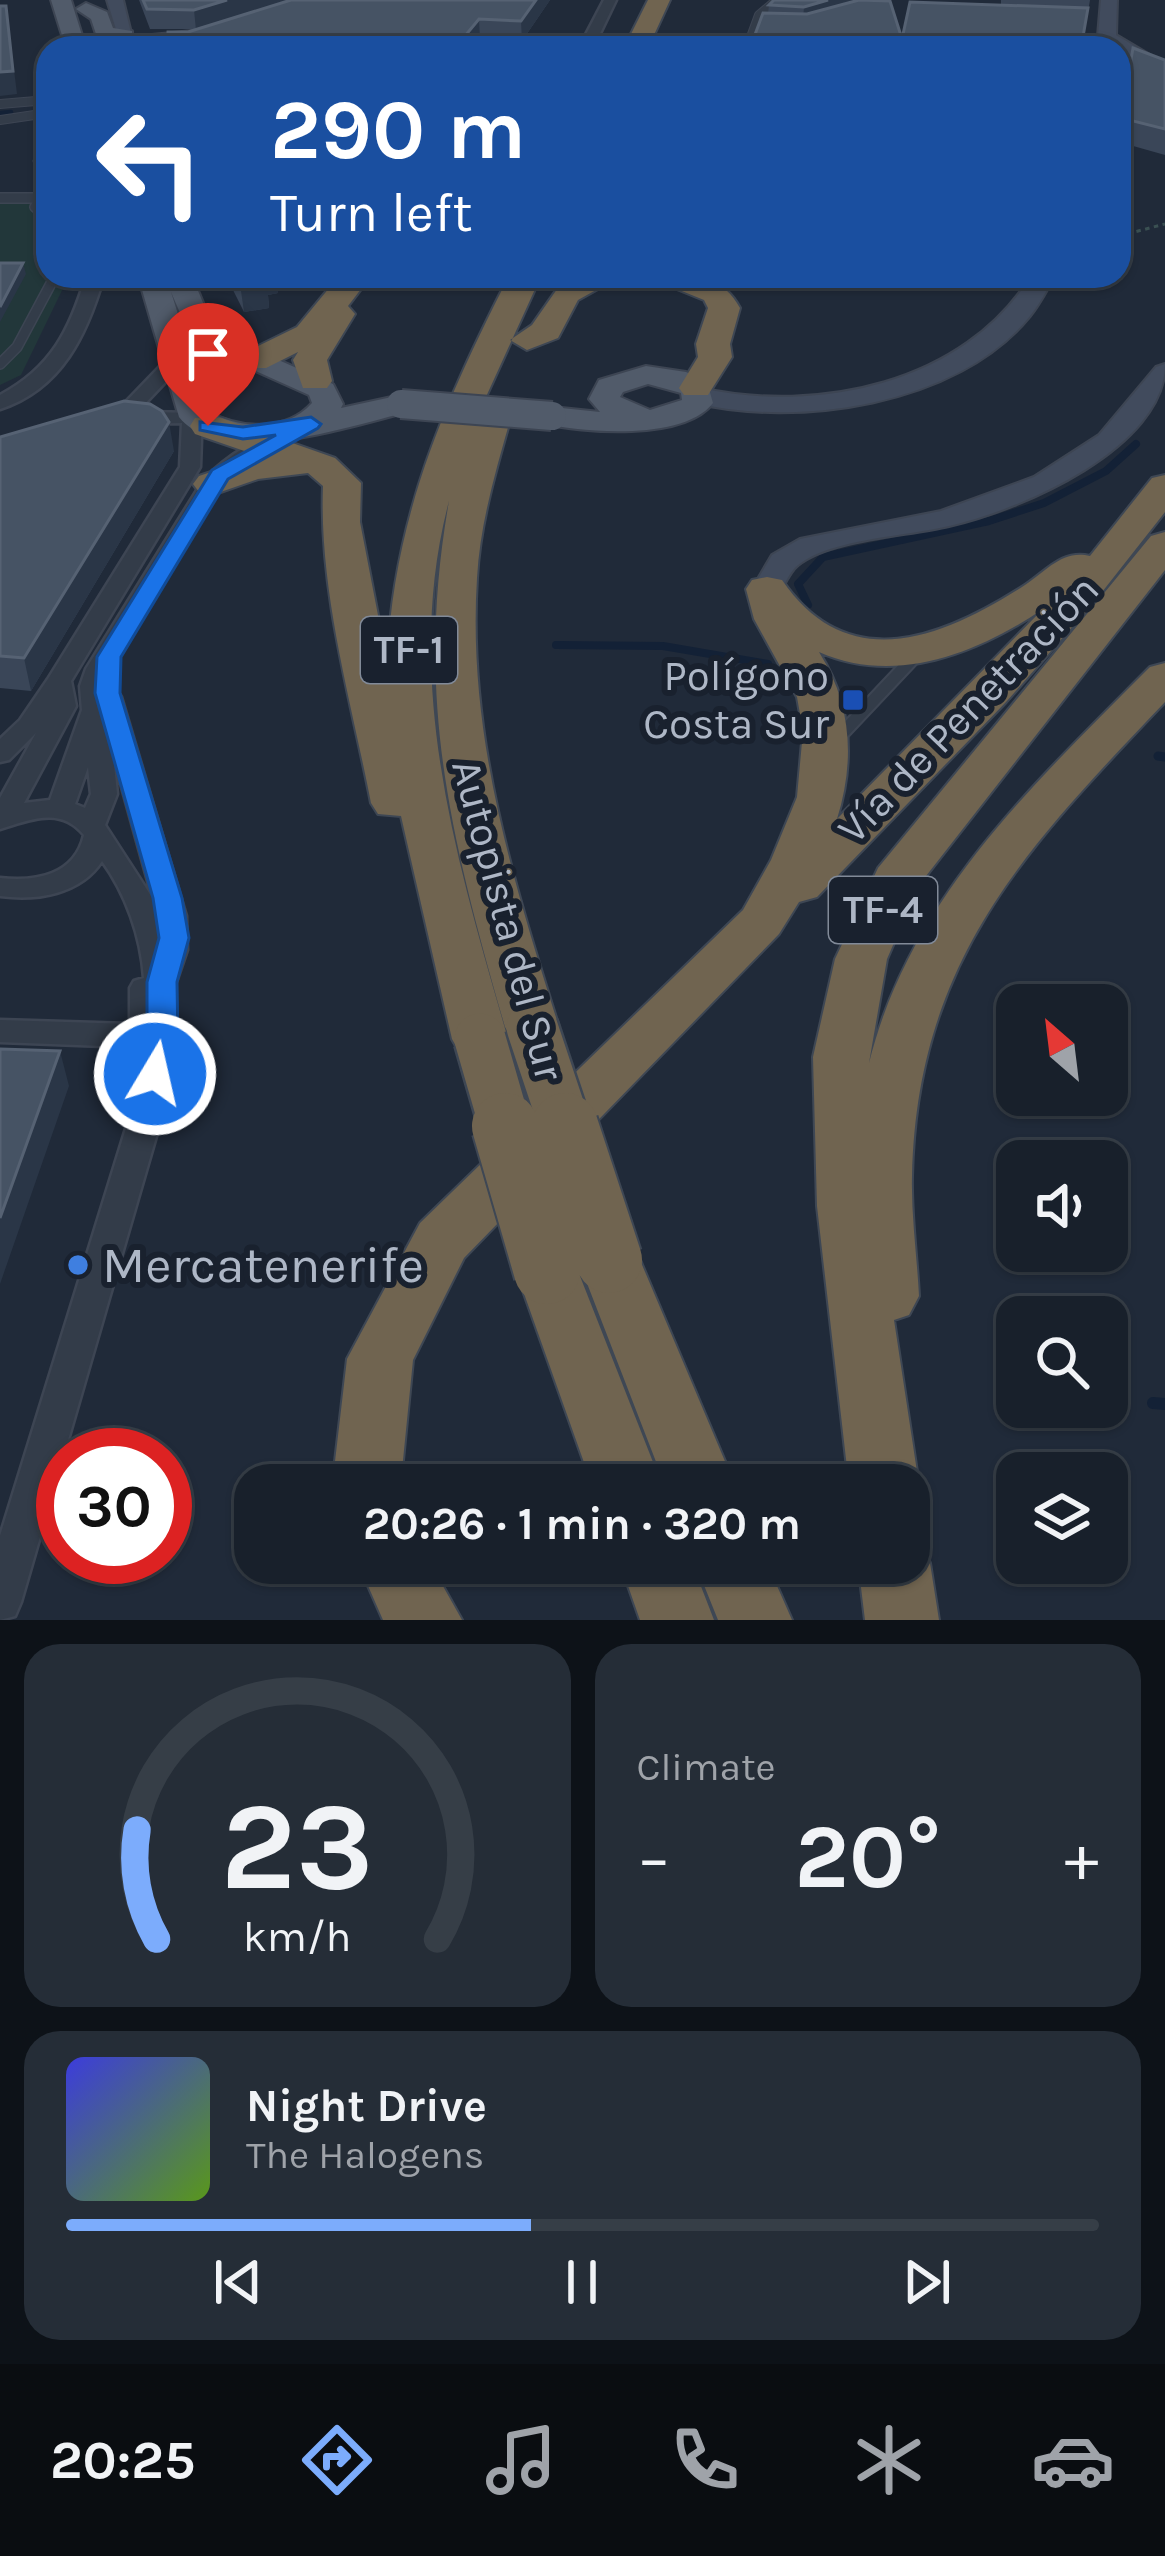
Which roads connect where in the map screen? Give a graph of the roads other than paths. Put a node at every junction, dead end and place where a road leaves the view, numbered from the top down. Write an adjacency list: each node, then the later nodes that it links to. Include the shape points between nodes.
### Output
1 (62, 0): 13 (main road)
2 (116, 0): 15 (street)
3 (610, 0): 17 (street)
4 (658, 0): 18 (highway)
5 (681, 0): 19 (highway)
6 (777, 0): 9 (lane)
7 (1109, 0): 12 (street)
8 (85, 4): 14 (main road)
9 (755, 26): 10 (lane); 20 (lane)
10 (771, 26)
11 (232, 28): 16 (street)
12 (1106, 33)
13 (72, 36)
14 (110, 36)
15 (116, 36)
16 (203, 36)
17 (592, 36)
18 (642, 36)
19 (664, 36)
20 (752, 36)
21 (36, 101): 22 (lane)
22 (0, 104)
23 (36, 115): 24 (lane)
24 (13, 119): 25 (lane); 26 (lane)
25 (0, 120)
26 (36, 123)
27 (0, 198): 28 (lane)
28 (36, 198)
29 (49, 288): 42 (lane)
30 (91, 288): 47 (street, via 62,359)
31 (156, 288): 41 (main road)
32 (182, 288): 40 (main road, via 196,329)
33 (546, 288): 72 (highway, Autopista del Sur / TF-1, via 454,428 419,544 408,642)
34 (558, 288): 77 (highway, Autopista del Sur / TF-1, via 562,295 546,331 527,340 474,469 450,610 452,682 491,892)
35 (702, 288): 39 (highway, via 724,308)
36 (1037, 288): 49 (street, via 1027,310 964,357 891,386 752,413)
37 (346, 290): 38 (highway); 44 (highway, via 339,314)
38 (312, 328): 40 (highway, via 266,345); 44 (highway)
39 (713, 344): 43 (highway, via 695,363); 49 (highway, via 716,357)
40 (215, 345): 44 (main road)
41 (180, 357): 50 (street); 52 (main road)
42 (0, 364)
43 (661, 375): 46 (main road, via 619,380); 49 (main road)
44 (294, 376): 48 (main road); 52 (main road); 53 (main road, via 328,404)
45 (1163, 376): 59 (street, via 1109,441 1044,484 948,518 811,545 783,561)
46 (604, 399): 49 (main road, via 617,412); 51 (main road)
47 (0, 403)
48 (400, 404): 51 (main road, bridge); 53 (main road)
49 (681, 404): 51 (main road, via 592,422)
50 (118, 415): 52 (street); 52 (street, via 149,424)
51 (552, 416)
52 (195, 419): 53 (main road, via 243,433); 54 (highway); 63 (street, via 190,467)
53 (311, 424): 54 (street)
54 (263, 447): 56 (street); 57 (highway, via 334,473 343,488)
55 (1165, 482): 60 (highway, via 1143,489 1088,555 1039,596 966,639); 74 (highway, Vía de Penetración / TF-4, via 1018,664)
56 (212, 484): 57 (highway, via 252,468 301,466 327,478); 61 (street)
57 (340, 513): 72 (highway, via 404,845)
58 (1165, 544): 81 (highway, Vía de Penetración / TF-4, via 896,880 861,958 841,1057 848,1206)
59 (767, 590): 60 (highway, via 802,628 836,644); 66 (highway, via 773,616 812,679)
60 (919, 652): 66 (lane)
61 (109, 657): 64 (street, via 93,679); 75 (street, via 108,693 172,916 172,950)
62 (1165, 676): 81 (highway, via 1038,812 929,966 888,1114 888,1311)
63 (60, 679): 65 (street); 70 (street, via 63,706)
64 (94, 709): 69 (street); 71 (street, via 104,794)
65 (29, 725): 67 (street); 68 (street)
66 (830, 748): 74 (highway, via 825,792 805,844)
67 (0, 754)
68 (0, 783)
69 (61, 808): 70 (street); 71 (street)
70 (1, 819)
71 (95, 829): 73 (street, via 89,862 74,875 30,889); 75 (street, via 117,858 154,944)
72 (435, 870): 77 (highway, Autopista del Sur / TF-1)
73 (0, 887)
74 (761, 922): 82 (highway, TF-4, via 442,1241 380,1358)
75 (153, 985): 78 (street); 79 (street, via 163,1041)
76 (0, 1031): 78 (street)
77 (506, 1033): 80 (highway, Autopista del Sur / TF-1, bridge)
78 (143, 1036): 79 (street)
79 (152, 1092): 90 (street)
80 (578, 1265): 83 (highway, Autopista del Sur / TF-1); 84 (highway, Autopista del Sur / TF-1)
81 (868, 1364): 85 (highway, TF-4)
82 (369, 1464)
83 (622, 1464)
84 (688, 1464)
85 (881, 1464)
86 (402, 1584): 91 (highway)
87 (664, 1584): 92 (highway)
88 (739, 1584): 93 (highway)
89 (897, 1584): 94 (highway)
90 (0, 1602)
91 (424, 1620)
92 (677, 1620)
93 (754, 1620)
94 (902, 1620)

